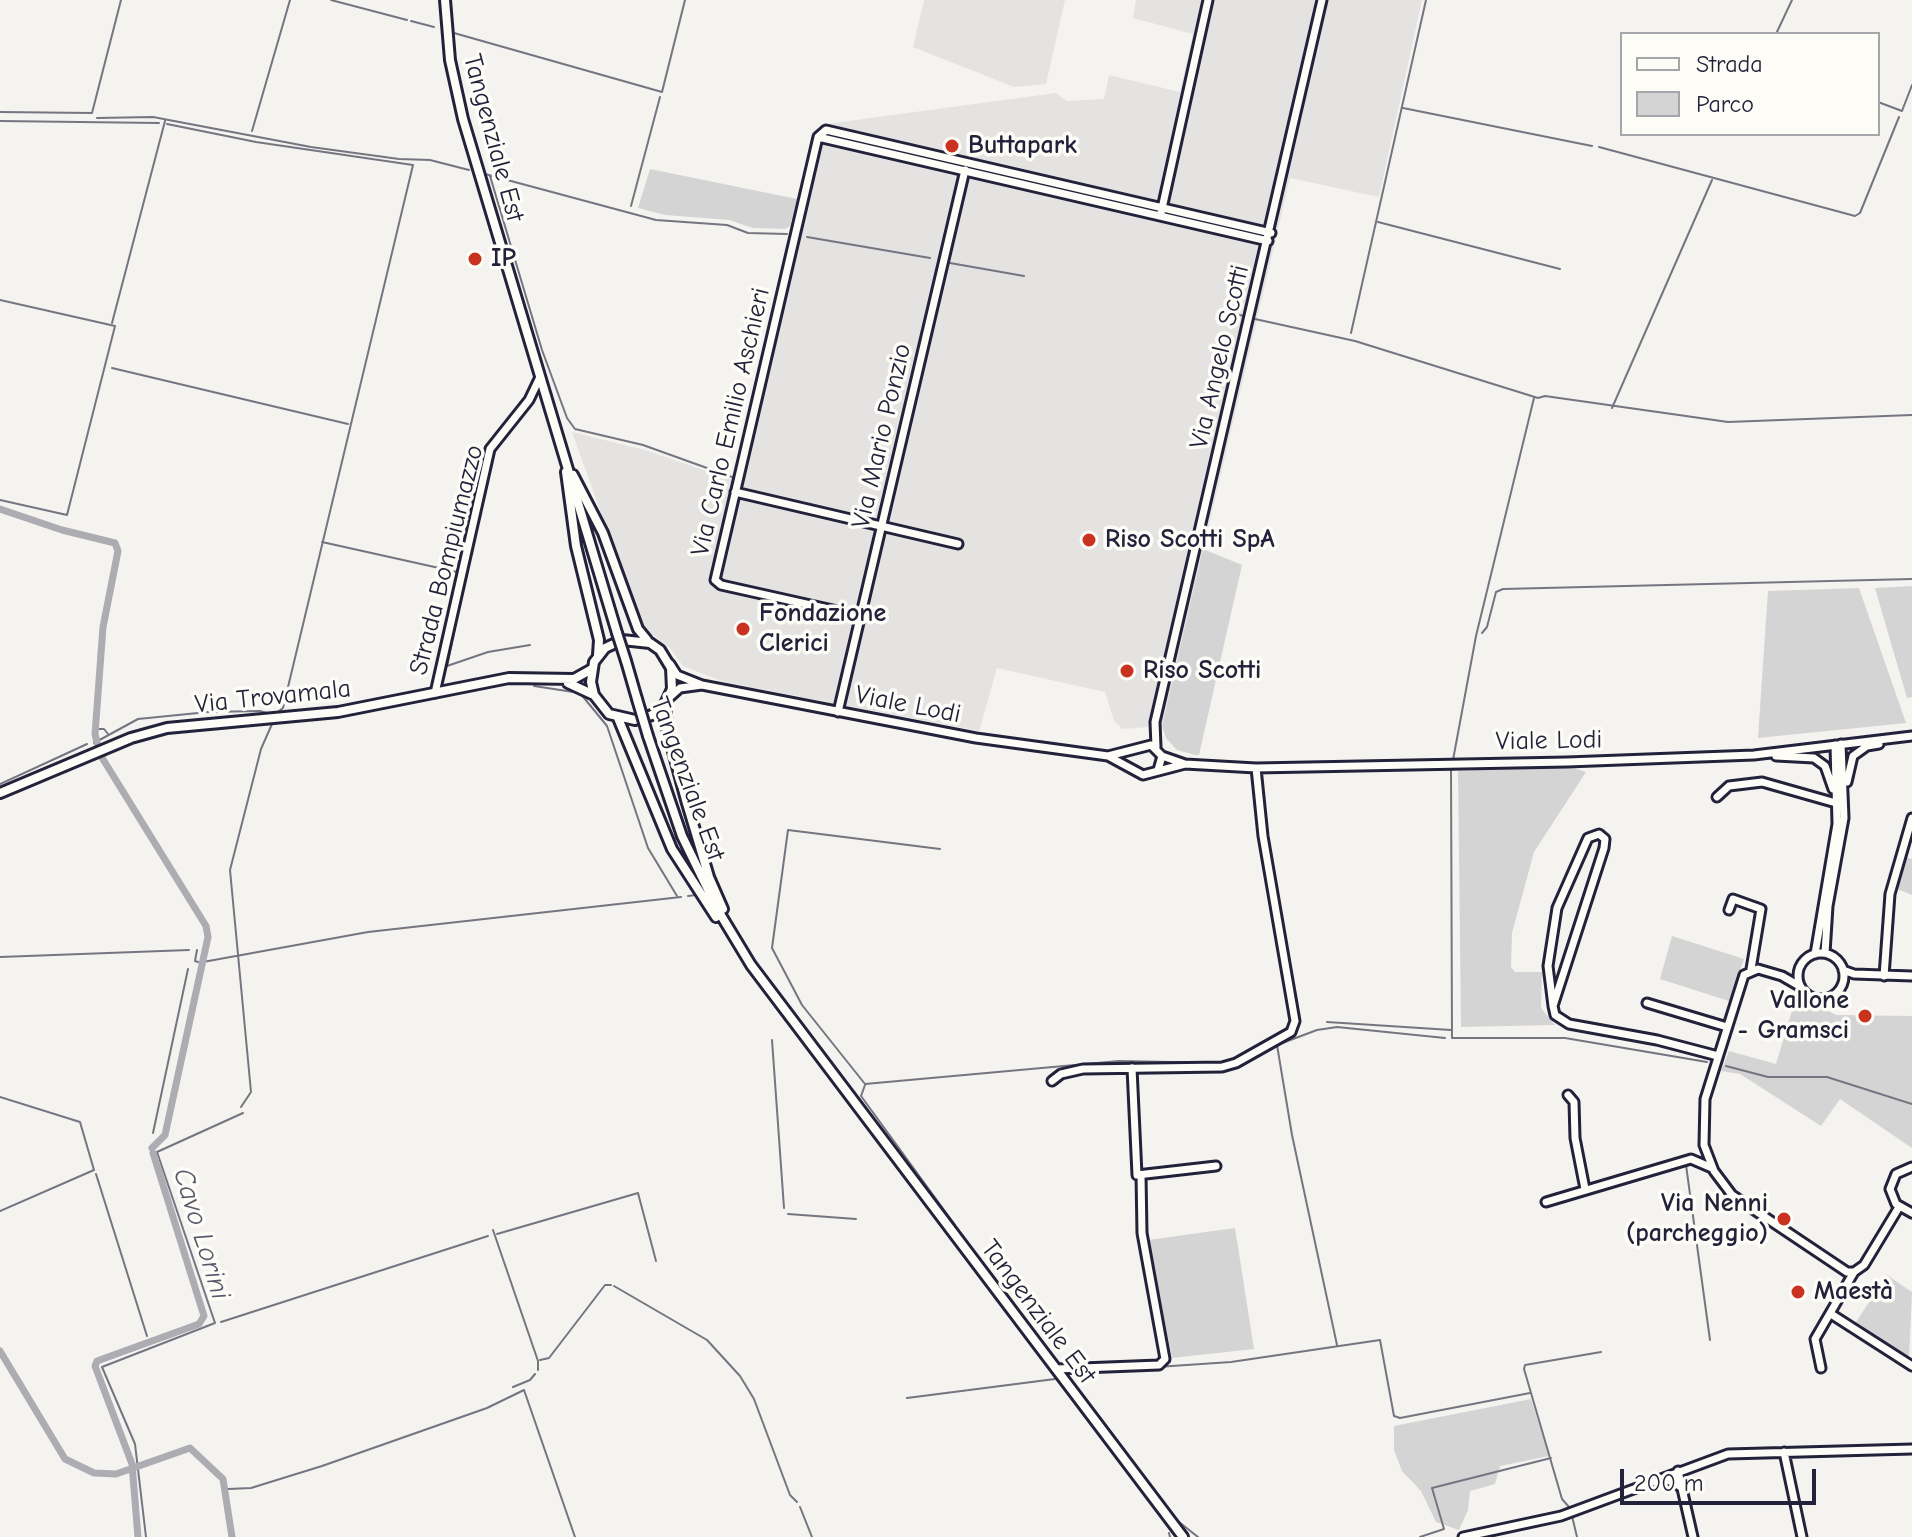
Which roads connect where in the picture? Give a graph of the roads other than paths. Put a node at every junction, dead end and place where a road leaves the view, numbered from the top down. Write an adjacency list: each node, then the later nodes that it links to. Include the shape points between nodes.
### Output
1 (445, 0): 8 (main road, Tangenziale Est, via 450,60 463,119)
2 (1208, 0): 6 (street)
3 (1322, 0): 7 (street, Via Angelo Scotti)
4 (818, 137): 5 (street); 6 (street, via 826,130); 12 (street, Via Carlo Emilio Aschieri)
5 (965, 170): 6 (street); 13 (street, Via Mario Ponzio)
6 (1161, 213): 7 (street)
7 (1270, 237): 27 (street, Via Angelo Scotti)
8 (540, 375): 9 (street, Strada Bompiumazzo); 10 (main road, Tangenziale Est)
9 (529, 400): 10 (street); 22 (street, Strada Bompiumazzo, via 490,449)
10 (548, 400): 11 (main road, Tangenziale Est)
11 (567, 464): 16 (main road, via 603,533 638,629); 17 (main road, via 576,546 599,640); 59 (main road, Tangenziale Est, bridge, via 668,801 732,936)
12 (735, 492): 13 (street); 15 (street, Via Carlo Emilio Aschieri, via 717,582)
13 (881, 526): 14 (street); 15 (street, Via Mario Ponzio)
14 (958, 544)
15 (860, 616): 25 (street, Via Mario Ponzio)
16 (650, 643): 17 (main road, via 622,640); 18 (main road)
17 (598, 656): 19 (main road)
18 (667, 659): 21 (street, Viale Lodi, via 677,675); 24 (main road, via 673,679)
19 (592, 669): 20 (main road, Via Trovamala); 23 (main road)
20 (559, 680): 22 (main road, Via Trovamala, via 509,678); 23 (main road, Via Trovamala)
21 (702, 685): 24 (street, via 680,688); 25 (street, Viale Lodi)
22 (435, 693): 40 (main road, Via Trovamala, via 308,716 167,728)
23 (594, 695): 26 (main road)
24 (666, 701): 26 (main road, via 643,719); 59 (main road, via 667,729 709,877)
25 (838, 712): 34 (street, Viale Lodi)
26 (618, 718): 59 (main road, via 672,849 758,984)
27 (1155, 722): 30 (street, Via Angelo Scotti); 31 (street, Via Angelo Scotti)
28 (1912, 736): 29 (street, Viale Lodi); 42 (street, via 1867,746 1853,756)
29 (1838, 744): 33 (street, Viale Lodi); 42 (street)
30 (1141, 745): 31 (street); 32 (street)
31 (1156, 747): 35 (street)
32 (1133, 751): 34 (street, Viale Lodi); 38 (street)
33 (1754, 755): 37 (street, Viale Lodi); 42 (street, via 1814,758 1825,766)
34 (1108, 756): 38 (street, Viale Lodi)
35 (1162, 756): 36 (street, Viale Lodi); 39 (street)
36 (1185, 764): 37 (street, Viale Lodi); 39 (street, Viale Lodi)
37 (1256, 768): 64 (street, via 1295,1021 1291,1032 1222,1067)
38 (1135, 770): 39 (street, via 1149,775)
39 (1158, 770)
40 (0, 793)
41 (1717, 797): 42 (street, via 1729,786 1762,782)
42 (1839, 798): 46 (street); 47 (street)
43 (1912, 818): 44 (street)
44 (1910, 829): 55 (street, via 1890,894)
45 (1729, 910): 49 (street, via 1733,899 1761,909)
46 (1825, 953): 47 (street); 50 (street)
47 (1815, 954): 48 (street)
48 (1800, 967): 54 (street); 58 (street)
49 (1751, 969): 54 (street); 62 (street)
50 (1843, 970): 52 (street); 57 (street)
51 (1548, 971): 53 (street); 53 (street, via 1550,937 1562,893 1588,838 1599,834 1604,848); 61 (street)
52 (1867, 974): 55 (street); 57 (street)
53 (1563, 975): 61 (street)
54 (1782, 976): 58 (street)
55 (1884, 976): 56 (street)
56 (1912, 976)
57 (1843, 983): 58 (street, via 1825,998 1814,998)
58 (1801, 987)
59 (777, 1003): 81 (main road, Tangenziale Est)
60 (1647, 1003): 62 (street)
61 (1553, 1006): 63 (street, via 1555,1015 1569,1024)
62 (1724, 1026): 63 (street)
63 (1718, 1056): 67 (street, via 1705,1099)
64 (1132, 1068): 65 (street, via 1083,1069); 72 (street)
65 (1052, 1081)
66 (1568, 1095): 73 (street, via 1574,1102)
67 (1703, 1139): 68 (street); 71 (street)
68 (1691, 1159): 71 (street); 73 (street)
69 (1216, 1166): 72 (street)
70 (1912, 1167): 75 (street, via 1892,1181 1892,1197)
71 (1712, 1168): 77 (street, via 1732,1195)
72 (1141, 1175): 81 (street, via 1142,1233 1165,1359 1159,1365)
73 (1585, 1189): 74 (street)
74 (1546, 1202)
75 (1899, 1207): 76 (street); 77 (street, via 1864,1265)
76 (1912, 1213)
77 (1854, 1272): 78 (street)
78 (1831, 1314): 79 (street); 80 (street, via 1815,1339)
79 (1912, 1366)
80 (1821, 1368)
81 (1056, 1369): 87 (main road, Tangenziale Est)
82 (1912, 1449): 83 (street)
83 (1784, 1452): 84 (street, via 1728,1454); 90 (street)
84 (1678, 1471): 85 (street); 86 (street)
85 (1654, 1480): 86 (street); 88 (street, via 1561,1516)
86 (1682, 1488): 89 (street)
87 (1183, 1537)
88 (1463, 1537)
89 (1693, 1537)
90 (1802, 1537)

